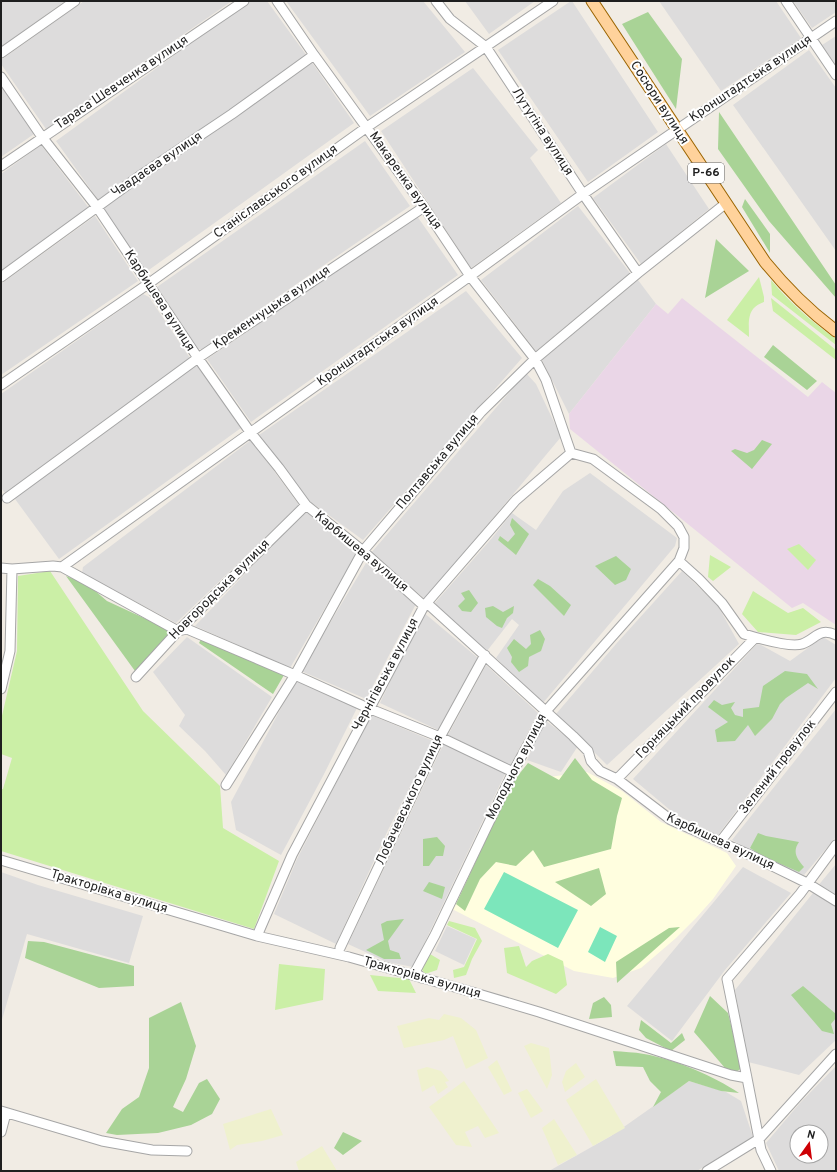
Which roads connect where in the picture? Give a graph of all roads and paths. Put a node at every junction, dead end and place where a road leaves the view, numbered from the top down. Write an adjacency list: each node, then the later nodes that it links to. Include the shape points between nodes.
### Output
1 (75, 1): 11 (street)
2 (244, 1): 17 (street, Тараса Шевченка вулиця)
3 (277, 1): 12 (street, Макаренка вулиця)
4 (436, 1): 10 (street, Лутугіна вулиця, via 450,19)
5 (553, 1): 10 (street, Станіславського вулиця)
6 (592, 1): 16 (main road, Сосюри вулиця / Р-66)
7 (786, 1): 9 (street)
8 (836, 22): 9 (street, Кронштадтська вулиця)
9 (811, 38): 13 (street); 16 (street, Кронштадтська вулиця)
10 (486, 47): 15 (street, Станіславського вулиця); 19 (street, Лутугіна вулиця)
11 (1, 53)
12 (314, 55): 15 (street, Макаренка вулиця); 21 (street, Чаадаєва вулиця)
13 (836, 75)
14 (1, 77): 17 (street, Карбишева вулиця)
15 (367, 127): 22 (street, Макаренка вулиця); 26 (street, Станіславського вулиця)
16 (677, 130): 19 (street, Кронштадтська вулиця); 20 (main road, Сосюри вулиця / Р-66)
17 (42, 138): 18 (street, Тараса Шевченка вулиця); 21 (street, Карбишева вулиця)
18 (1, 166)
19 (583, 194): 23 (street, Лутугіна вулиця); 24 (street, Кронштадтська вулиця)
20 (725, 204): 23 (street, Полтавська вулиця); 27 (main road, Сосюри вулиця / Р-66, via 778,278 813,314)
21 (97, 207): 25 (street, Чаадаєва вулиця); 26 (street, Карбишева вулиця)
22 (424, 207): 24 (street, Макаренка вулиця); 28 (street, Кременчуцька вулиця)
23 (638, 273): 29 (street, Полтавська вулиця)
24 (470, 276): 29 (street, Макаренка вулиця); 31 (street, Кронштадтська вулиця)
25 (1, 277)
26 (148, 284): 28 (street, Карбишева вулиця); 30 (street, Станіславського вулиця)
27 (836, 331)
28 (198, 358): 31 (street, Карбишева вулиця); 33 (street, Кременчуцька вулиця)
29 (535, 359): 32 (street, Макаренка вулиця, via 546,380); 35 (street, Полтавська вулиця, via 481,412)
30 (1, 385)
31 (250, 432): 34 (street, Карбишева вулиця); 37 (street, Кронштадтська вулиця)
32 (571, 453): 36 (street, via 593,459 661,509 678,526 684,537 684,548); 40 (street, Чернігівська вулиця, via 516,500)
33 (7, 498)
34 (306, 505): 35 (street, Карбишева вулиця); 41 (street, Новгородська вулиця)
35 (363, 551): 40 (street, Карбишева вулиця); 45 (street, Полтавська вулиця)
36 (679, 561): 43 (street, via 722,603 744,634); 50 (street, Молодчого вулиця)
37 (62, 567): 39 (street); 41 (street)
38 (1, 568): 39 (street)
39 (12, 569): 47 (street, via 10,651)
40 (424, 606): 44 (street, Карбишева вулиця, via 429,606); 49 (street, Чернігівська вулиця)
41 (178, 631): 45 (street, via 187,629); 46 (street, Новгородська вулиця)
42 (836, 635): 43 (street, via 818,634 802,644 791,645)
43 (754, 638): 53 (street, Горняцький провулок)
44 (485, 655): 50 (street, Карбишева вулиця); 51 (street, Лобачевського вулиця)
45 (295, 674): 49 (street); 54 (street, Полтавська вулиця)
46 (136, 677)
47 (1, 689)
48 (836, 692): 55 (street, Зелений провулок)
49 (368, 708): 51 (street); 60 (street, Чернігівська вулиця, via 292,855)
50 (546, 711): 52 (street, Молодчого вулиця); 53 (street, Карбишева вулиця, via 588,751 591,761 600,771)
51 (440, 736): 52 (street); 61 (street, Лобачевського вулиця)
52 (513, 772): 62 (street, Молодчого вулиця, via 415,972)
53 (617, 779): 55 (street, Карбишева вулиця, via 671,820)
54 (226, 785)
55 (720, 842): 58 (street, Карбишева вулиця)
56 (836, 845): 58 (street)
57 (1, 860): 60 (street, Тракторівка вулиця)
58 (807, 883): 59 (street, Карбишева вулиця); 64 (street, via 727,978)
59 (836, 901)
60 (257, 936): 62 (street, Тракторівка вулиця, via 349,957)
61 (340, 948)
62 (423, 979): 64 (street, Тракторівка вулиця, via 539,1012)
63 (836, 1054): 67 (street)
64 (747, 1078): 67 (street)
65 (4, 1112): 66 (street); 68 (street, via 102,1141 152,1150)
66 (1, 1132)
67 (759, 1139): 69 (street); 70 (street)
68 (187, 1151)
69 (707, 1171)
70 (771, 1171)

